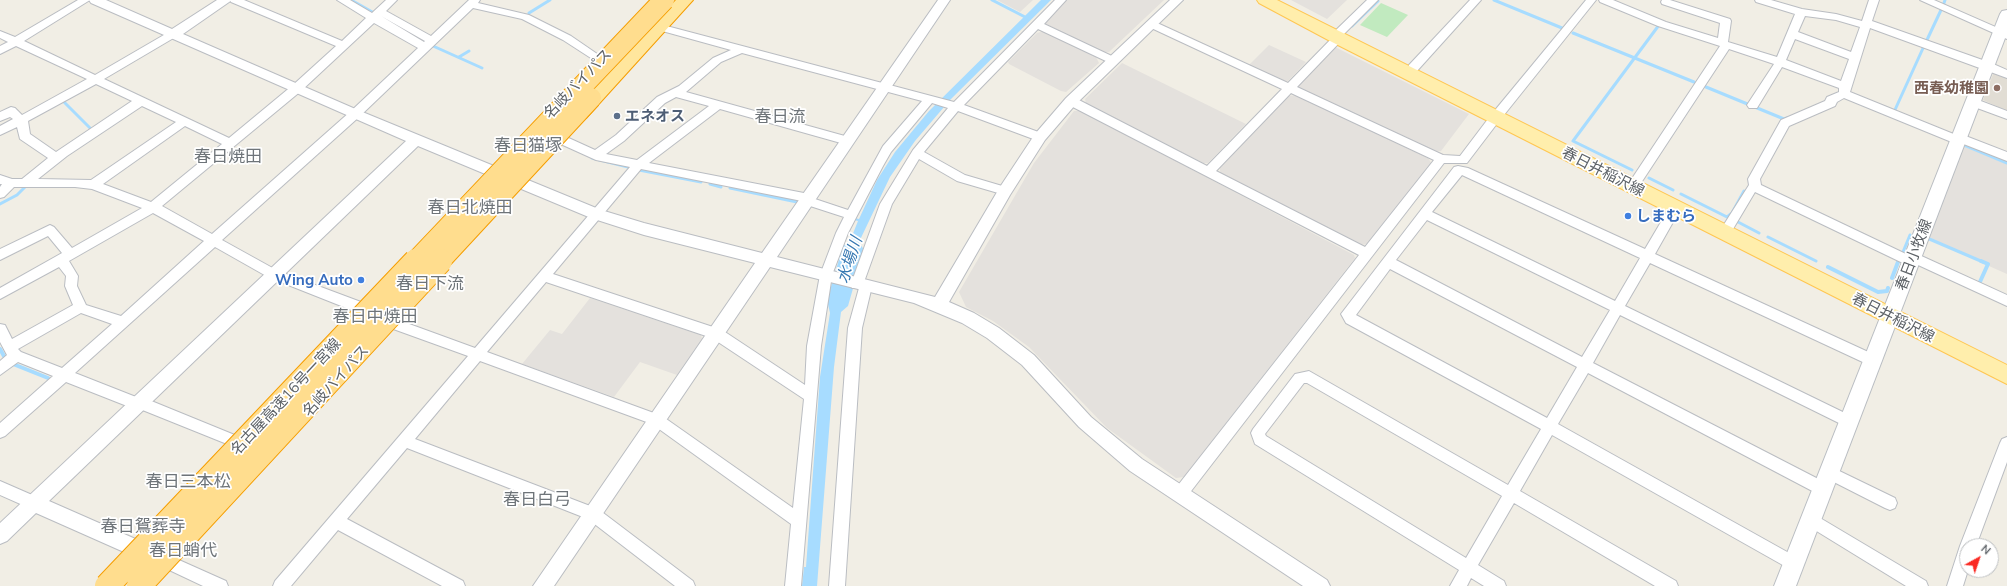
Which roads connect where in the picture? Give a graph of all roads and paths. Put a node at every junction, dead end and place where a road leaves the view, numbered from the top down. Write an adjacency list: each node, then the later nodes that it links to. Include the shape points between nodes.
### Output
1 (85, 0): 41 (street)
2 (95, 0): 37 (street)
3 (226, 0): 37 (street)
4 (235, 0): 44 (street)
5 (342, 0): 29 (street)
6 (360, 0): 29 (street)
7 (392, 0): 29 (street)
8 (658, 0): 48 (highway, 名岐バイパス)
9 (664, 0): 137 (highway, 名古屋高速16号一宮線, bridge)
10 (674, 0): 111 (highway)
11 (681, 0): 167 (highway, 名古屋高速16号一宮線, bridge)
12 (686, 0): 35 (highway, 名岐バイパス)
13 (944, 0): 55 (street)
14 (1061, 0): 32 (street)
15 (1177, 0): 33 (street)
16 (1265, 0): 39 (main road, 春日井稲沢線)
17 (1279, 0): 39 (main road, 春日井稲沢線)
18 (1373, 0): 39 (street)
19 (1476, 0): 52 (street)
20 (1591, 0): 68 (street)
21 (1604, 0): 31 (street)
22 (1760, 0): 28 (street)
23 (1809, 0): 28 (street)
24 (1874, 0): 34 (street)
25 (1925, 0): 40 (street)
26 (1666, 1): 31 (street); 43 (street, via 1726,21)
27 (473, 2): 42 (street); 48 (street, via 525,17 567,38)
28 (1804, 12): 34 (street); 38 (street)
29 (377, 14): 42 (street); 44 (street)
30 (2007, 14): 40 (main road, 春日小牧線)
31 (1658, 21): 43 (street)
32 (1036, 24): 49 (street); 66 (street)
33 (1151, 24): 49 (street); 57 (street)
34 (1866, 24): 47 (street); 51 (street)
35 (659, 27): 45 (street); 75 (highway, 名岐バイパス)
36 (0, 34): 41 (street)
37 (173, 34): 54 (street); 56 (street)
38 (1792, 34): 47 (street); 50 (street)
39 (1339, 35): 52 (main road, 春日井稲沢線); 57 (street); 68 (main road, 春日井稲沢線)
40 (2003, 35): 51 (main road, 春日小牧線)
41 (17, 41): 46 (street); 54 (street)
42 (430, 44): 67 (street)
43 (1724, 44): 50 (street); 88 (street)
44 (343, 46): 56 (street)
45 (741, 49): 55 (street); 59 (street, via 717,60)
46 (0, 51)
47 (1855, 57): 58 (street)
48 (601, 60): 86 (highway, 名岐バイパス)
49 (1112, 60): 62 (street)
50 (1780, 62): 58 (street); 64 (street)
51 (1987, 66): 53 (street); 63 (main road, 春日小牧線)
52 (1412, 68): 68 (main road, 春日井稲沢線)
53 (2007, 74)
54 (96, 79): 61 (street); 71 (street)
55 (884, 87): 60 (street); 78 (street)
56 (297, 88): 67 (street); 79 (street)
57 (1288, 88): 84 (street); 87 (street)
58 (1844, 90): 77 (street); 93 (street, via 1830,103 1785,123 1754,179)
59 (676, 93): 65 (street); 81 (street, via 656,104 620,138)
60 (932, 99): 66 (street); 101 (street, via 887,149)
61 (142, 100): 72 (street); 83 (street)
62 (1071, 101): 74 (street); 87 (street)
63 (1973, 102): 69 (street); 77 (main road, 春日小牧線)
64 (1753, 104)
65 (718, 105): 78 (street); 85 (street)
66 (953, 105): 74 (street); 80 (street)
67 (355, 114): 76 (street); 103 (street)
68 (1498, 115): 84 (street, via 1463,160); 88 (main road, 春日井稲沢線); 98 (main road, 春日井稲沢線)
69 (2007, 115)
70 (0, 117): 71 (street, via 11,111)
71 (22, 121): 73 (street); 83 (street, via 24,136)
72 (185, 121): 79 (street); 92 (street)
73 (0, 131)
74 (1040, 137): 94 (street)
75 (558, 138): 81 (street); 90 (highway, 名岐バイパス)
76 (416, 139): 86 (street); 112 (street)
77 (1959, 139): 82 (street); 108 (main road, 春日小牧線)
78 (848, 141): 96 (street)
79 (230, 143): 97 (street)
80 (917, 153): 94 (street, via 961,178); 115 (street, via 886,204)
81 (596, 155): 85 (street)
82 (2007, 157)
83 (56, 158): 91 (street)
84 (1441, 159): 104 (street)
85 (638, 165): 96 (street); 99 (street)
86 (495, 170): 90 (street); 120 (highway, 名岐バイパス)
87 (1208, 172): 104 (street)
88 (1637, 180): 102 (main road, 春日井稲沢線)
89 (6, 181): 91 (street); 95 (street)
90 (518, 182): 99 (street); 124 (highway, 名岐バイパス)
91 (25, 183): 92 (street)
92 (93, 185): 97 (street)
93 (1755, 187): 102 (street); 108 (street)
94 (1005, 191): 118 (street)
95 (0, 194)
96 (808, 200): 101 (street); 109 (street)
97 (153, 206): 103 (street); 106 (street, via 126,224)
98 (1675, 208): 107 (street); 122 (main road, 春日井稲沢線)
99 (596, 214): 109 (street); 114 (street)
100 (1425, 214): 107 (street, via 1458,170 1464,171); 110 (street); 121 (street)
101 (851, 215): 113 (street)
102 (1729, 226): 122 (main road, 春日井稲沢線)
103 (214, 241): 112 (street); 123 (street)
104 (1368, 254): 149 (street)
105 (0, 255): 106 (street, via 50,230)
106 (65, 256): 116 (street); 119 (street, via 72,276 71,286)
107 (1648, 256): 121 (street); 129 (street)
108 (1912, 259): 117 (street); 122 (main road, 春日小牧線)
109 (767, 261): 113 (street); 126 (street)
110 (1388, 262): 130 (street); 140 (street, via 1348,314 1351,319)
111 (422, 267)
112 (273, 274): 120 (street); 136 (street)
113 (826, 275): 115 (street); 135 (street, via 814,346)
114 (544, 276): 126 (street); 128 (street)
115 (861, 285): 118 (street); 175 (street, via 855,328)
116 (0, 294)
117 (2007, 301)
118 (940, 305): 149 (street, via 968,318 1012,347 1028,360 1084,422 1136,465)
119 (81, 307): 123 (street); 127 (street)
120 (364, 308): 143 (highway, 名岐バイパス)
121 (1618, 308): 130 (street); 139 (street)
122 (1891, 312): 129 (main road, 春日小牧線); 131 (main road, 春日井稲沢線); 134 (main road, 春日井稲沢線)
123 (123, 322): 133 (street)
124 (390, 322): 128 (street); 161 (highway, 名岐バイパス)
125 (0, 329): 127 (street)
126 (717, 334): 135 (street); 138 (street)
127 (12, 352): 132 (street); 133 (street)
128 (477, 354): 138 (street); 142 (street)
129 (1872, 360): 139 (main road, 春日小牧線)
130 (1585, 365): 140 (street); 148 (street)
131 (2007, 365)
132 (0, 369)
133 (64, 375): 136 (street); 141 (street)
134 (2007, 375)
135 (811, 396): 156 (street)
136 (138, 403): 143 (street); 151 (street)
137 (280, 403): 165 (highway, 名古屋高速16号一宮線, bridge); 166 (highway, bridge, via 267,430)
138 (657, 420): 153 (street); 156 (street)
139 (1848, 421): 146 (main road, 春日小牧線)
140 (1550, 427): 150 (street); 160 (street)
141 (0, 432)
142 (404, 441): 153 (street); 155 (street)
143 (237, 442): 159 (highway, 名岐バイパス)
144 (2007, 443): 145 (street)
145 (2004, 459): 158 (street)
146 (1829, 472): 148 (main road, 春日小牧線); 152 (street)
147 (0, 488): 151 (street)
148 (1823, 489): 154 (main road, 春日小牧線)
149 (1180, 494): 176 (street)
150 (1511, 494): 162 (street); 162 (street, via 1308,377 1300,378 1258,433 1260,440); 179 (street)
151 (34, 503): 157 (street); 159 (street)
152 (1890, 503)
153 (593, 514): 172 (street); 173 (street)
154 (1810, 519): 160 (main road, 春日小牧線); 181 (street)
155 (336, 521): 170 (street); 171 (street)
156 (799, 521): 174 (street)
157 (0, 535)
158 (1971, 538)
159 (136, 548): 161 (street); 164 (highway, 名岐バイパス)
160 (1793, 563): 180 (main road, 春日小牧線)
161 (170, 564): 168 (highway, 名岐バイパス); 169 (street)
162 (1469, 568): 177 (street); 178 (street)
163 (1959, 574): 182 (street)
164 (101, 586)
165 (107, 586)
166 (122, 586)
167 (139, 586)
168 (149, 586)
169 (220, 586)
170 (281, 586)
171 (457, 586)
172 (543, 586)
173 (687, 586)
174 (793, 586)
175 (837, 586)
176 (1320, 586)
177 (1458, 586)
178 (1498, 586)
179 (1670, 586)
180 (1784, 586)
181 (1919, 586)
182 (1955, 586)

